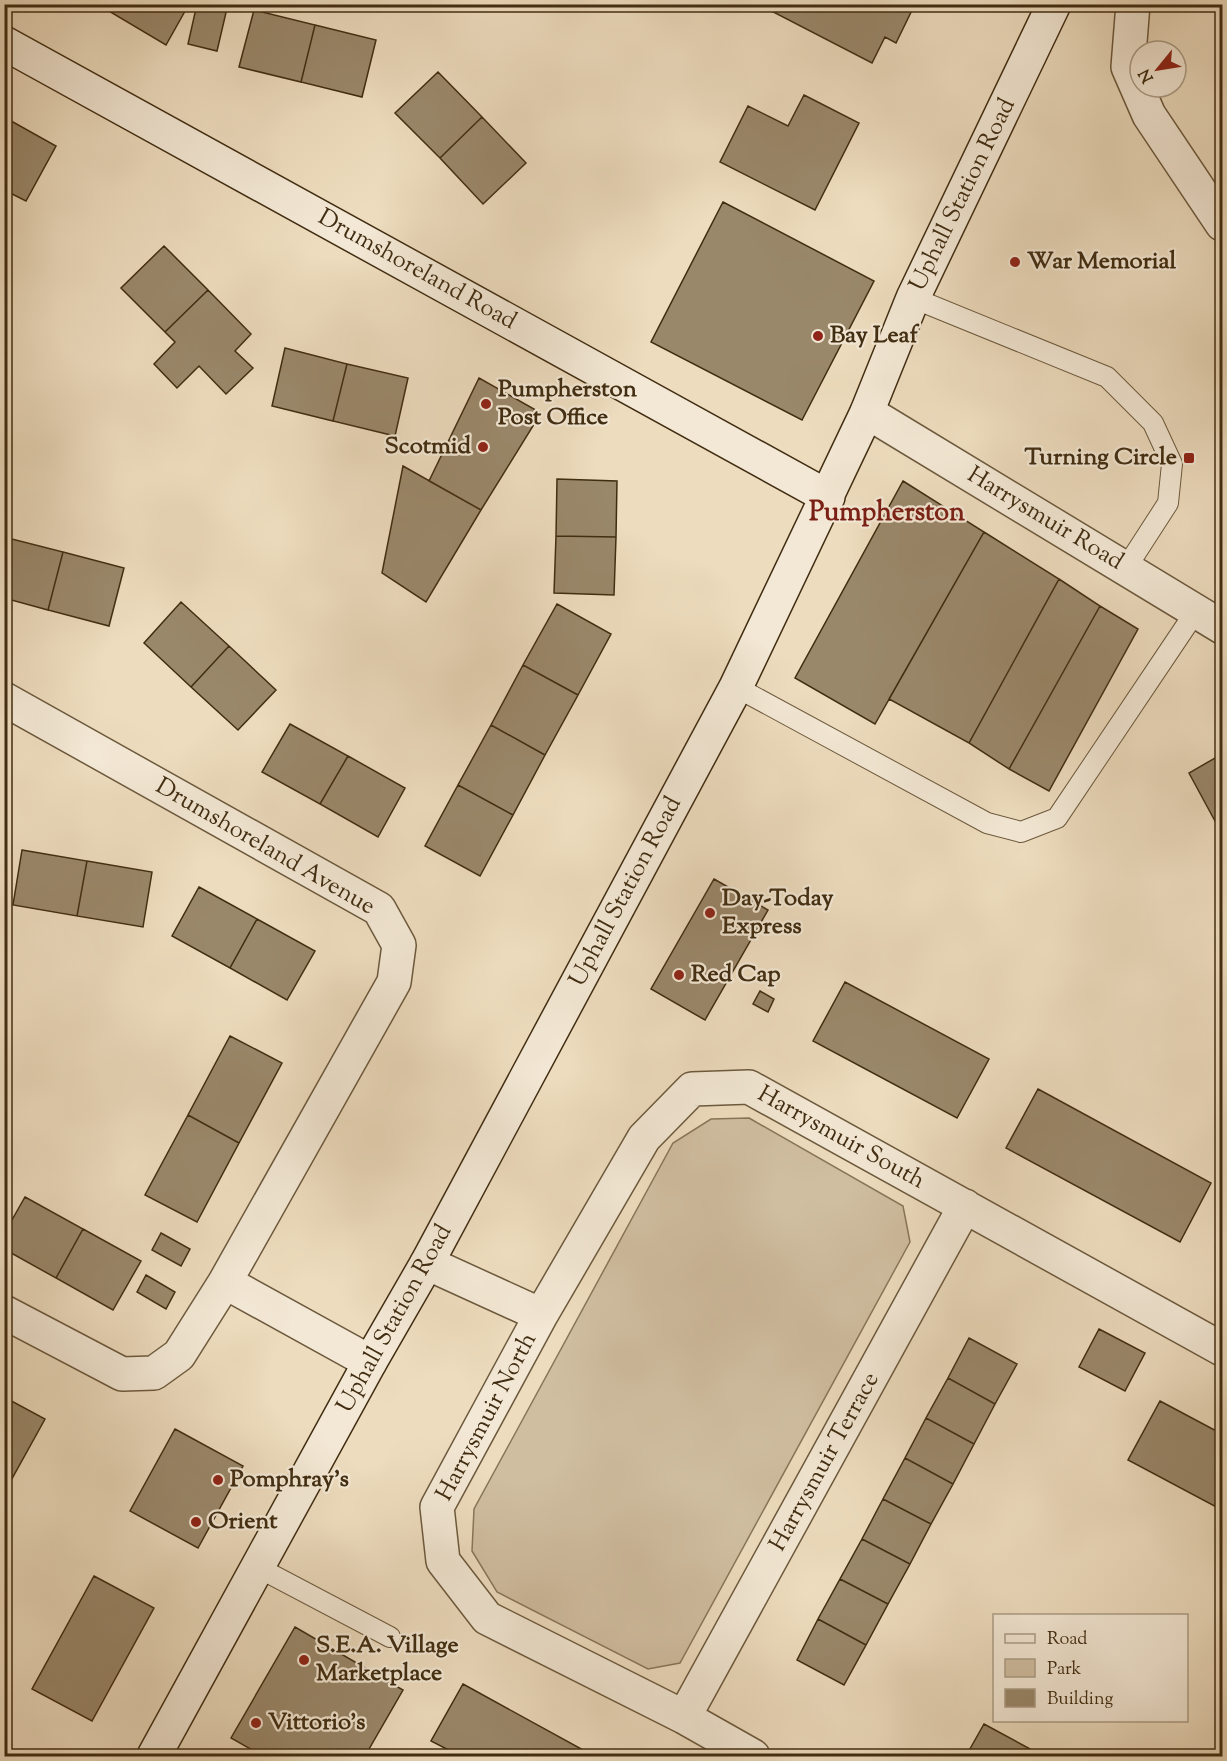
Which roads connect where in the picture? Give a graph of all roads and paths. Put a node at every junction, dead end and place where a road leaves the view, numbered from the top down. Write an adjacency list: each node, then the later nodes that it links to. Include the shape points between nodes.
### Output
1 (1054, 4): 5 (street, Uphall Station Road)
2 (1132, 4): 4 (street, via 1128,67 1149,115)
3 (4, 43): 7 (street, Drumshoreland Road)
4 (1222, 224)
5 (913, 298): 6 (street, Uphall Station Road); 8 (lane, via 1107,377 1153,423 1172,464 1168,503)
6 (867, 412): 7 (street, Uphall Station Road); 8 (street, Harrysmuir Road)
7 (828, 497): 10 (street, Uphall Station Road)
8 (1126, 568): 9 (street, Harrysmuir Road)
9 (1209, 619): 10 (lane, via 1058,818 1021,832 987,823)
10 (736, 687): 13 (street, Uphall Station Road)
11 (4, 699): 14 (street, Drumshoreland Avenue, via 379,909 399,945 394,982)
12 (965, 1206): 16 (street, Harrysmuir South, via 749,1088 692,1089 644,1138); 17 (street, Harrysmuir South); 21 (street, Harrysmuir Terrace)
13 (427, 1263): 16 (street, Harrysmuir North); 18 (street, Uphall Station Road)
14 (225, 1282): 15 (street, Drumshoreland Avenue, via 179,1355 154,1373 122,1374); 18 (street)
15 (4, 1312)
16 (541, 1315): 21 (street, Harrysmuir North, via 437,1507 443,1561 487,1618)
17 (1222, 1349)
18 (370, 1362): 19 (street, Uphall Station Road)
19 (259, 1568): 20 (lane); 22 (street, Uphall Station Road)
20 (390, 1637)
21 (684, 1717): 23 (street, Harrysmuir North)
22 (154, 1756)
23 (753, 1756)

